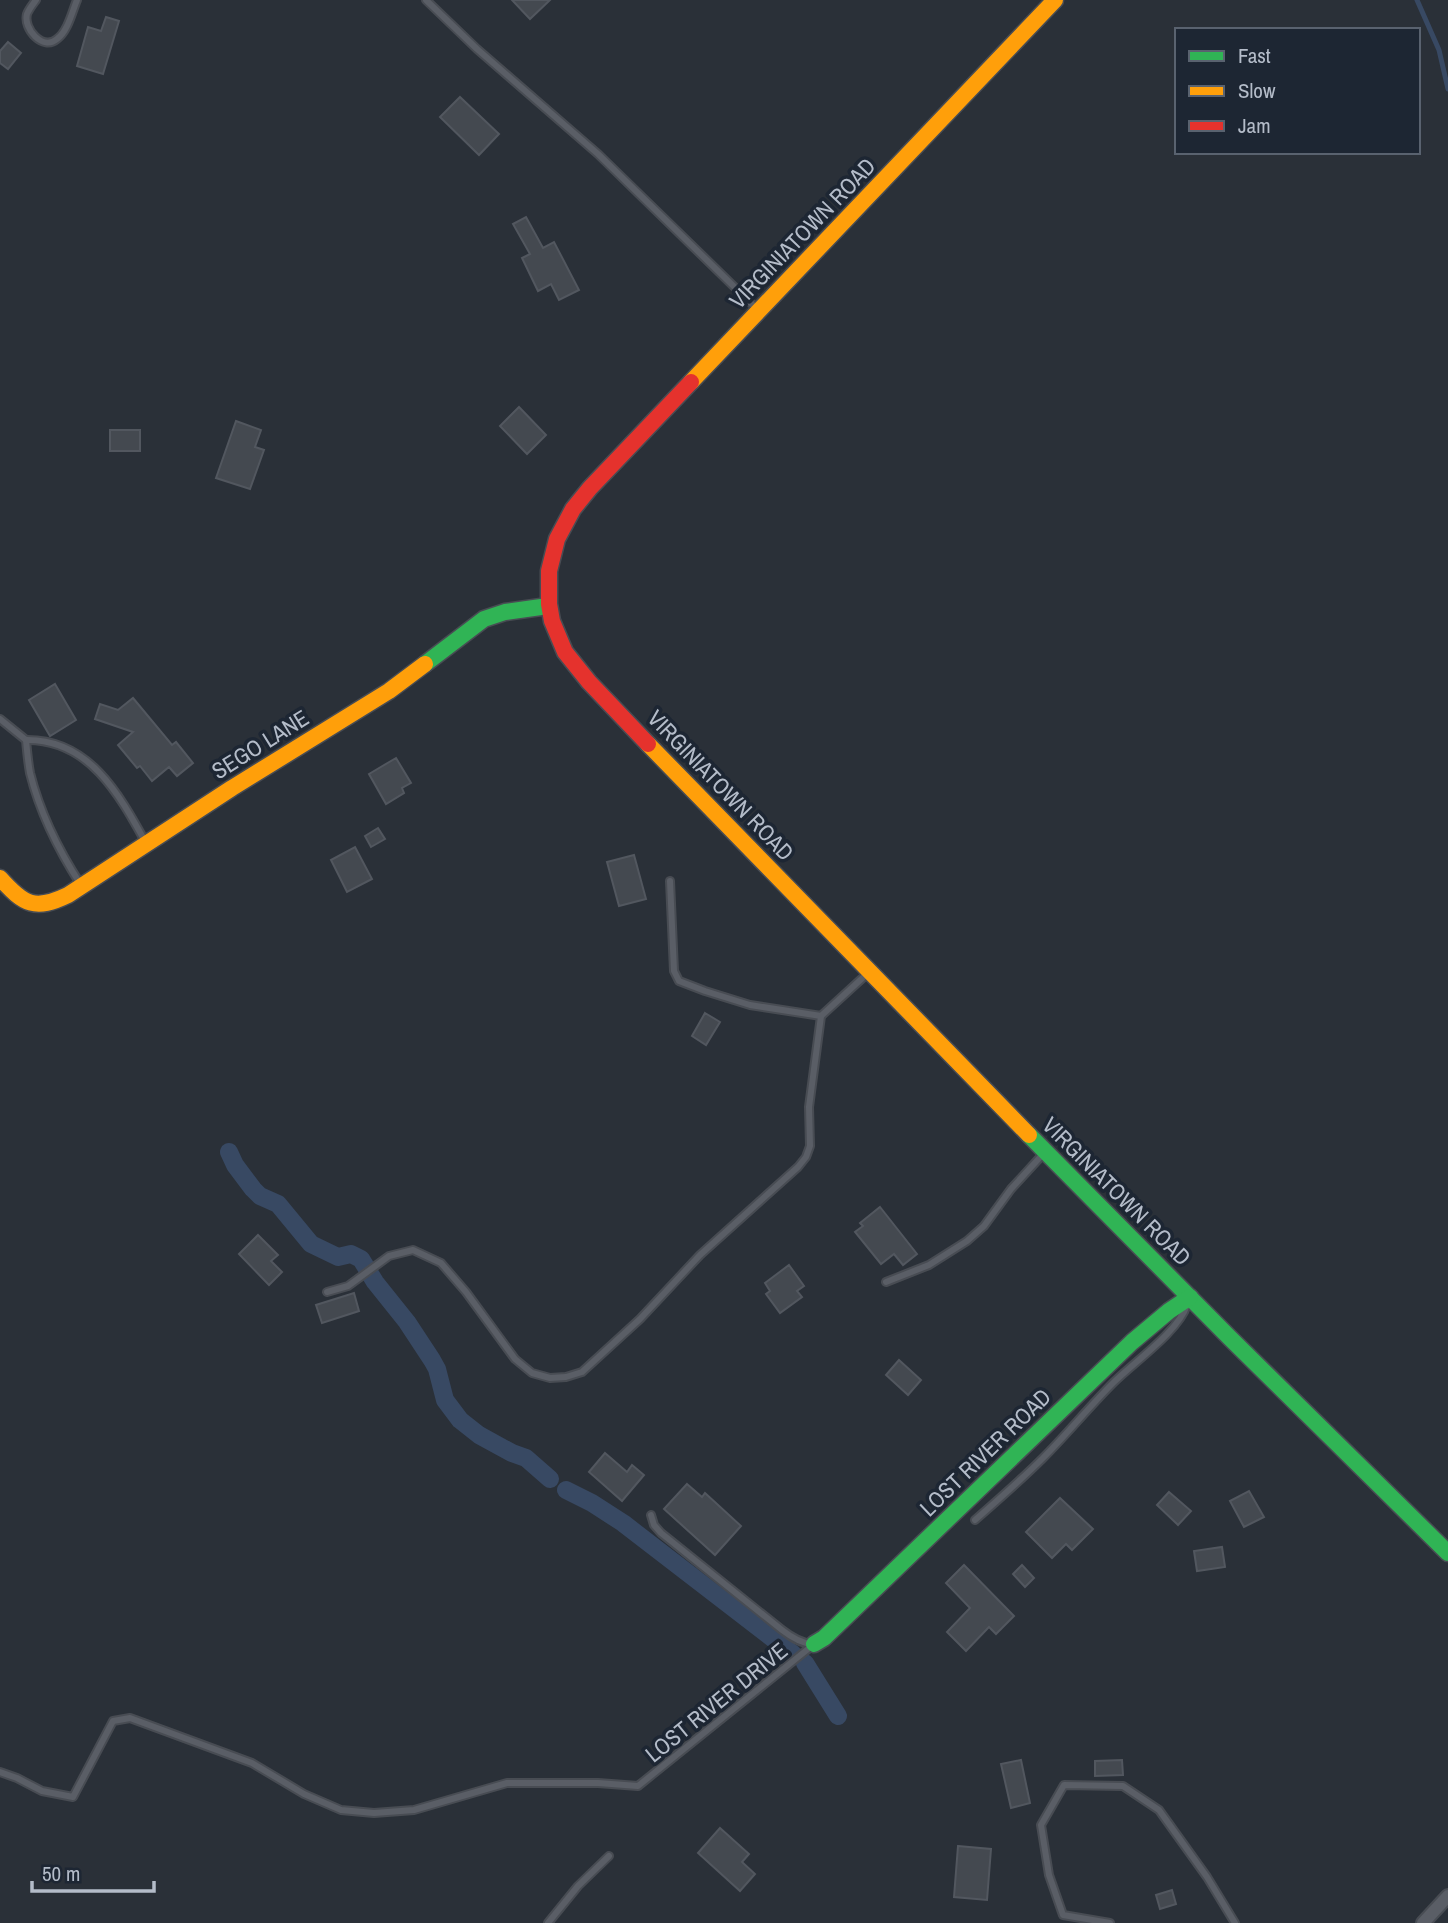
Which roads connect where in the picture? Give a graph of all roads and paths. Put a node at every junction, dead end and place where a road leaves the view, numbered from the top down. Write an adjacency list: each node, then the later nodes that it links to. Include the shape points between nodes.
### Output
1 (36, 0): 2 (lane, via 27,13 27,24 32,34 50,43 65,30)
2 (77, 0)
3 (426, 0): 5 (lane, via 598,154)
4 (1055, 0): 5 (street, VIRGINIATOWN ROAD)
5 (759, 310): 6 (street, VIRGINIATOWN ROAD, via 576,506 553,550)
6 (548, 606): 9 (street, SEGO LANE, via 484,619 389,691); 13 (street, VIRGINIATOWN ROAD, via 566,655 589,682)
7 (0, 719): 8 (lane)
8 (26, 740): 9 (lane, via 61,744 98,771); 12 (lane, via 30,772 50,829)
9 (146, 845): 12 (street, SEGO LANE)
10 (0, 878): 12 (street, SEGO LANE, via 19,898 32,904 47,904)
11 (670, 881): 14 (lane, via 674,971 679,981 750,1005)
12 (82, 886)
13 (869, 971): 14 (lane); 15 (street, VIRGINIATOWN ROAD)
14 (821, 1016): 17 (lane, via 806,1157 582,1372 550,1378 532,1373 515,1359 441,1263 413,1250 388,1256 348,1286)
15 (1046, 1152): 16 (lane, via 967,1241 929,1265); 18 (street, VIRGINIATOWN ROAD)
16 (886, 1282)
17 (327, 1292)
18 (1190, 1297): 20 (lane, via 1184,1314 1166,1335); 21 (street, VIRGINIATOWN ROAD); 22 (street, LOST RIVER ROAD, via 1132,1342)
19 (651, 1515): 22 (lane, via 661,1533 793,1639)
20 (975, 1520)
21 (1448, 1553)
22 (814, 1644): 23 (lane, LOST RIVER DRIVE, via 638,1786 507,1783 414,1810 341,1810 253,1763 130,1718 113,1721 74,1797 42,1791)
23 (0, 1772)
24 (609, 1856): 26 (lane)
25 (1448, 1896): 29 (street)
26 (548, 1923)
27 (1110, 1923): 28 (lane, via 1063,1915 1049,1875 1041,1825 1064,1785 1123,1786 1159,1810)
28 (1234, 1923)
29 (1423, 1923)

